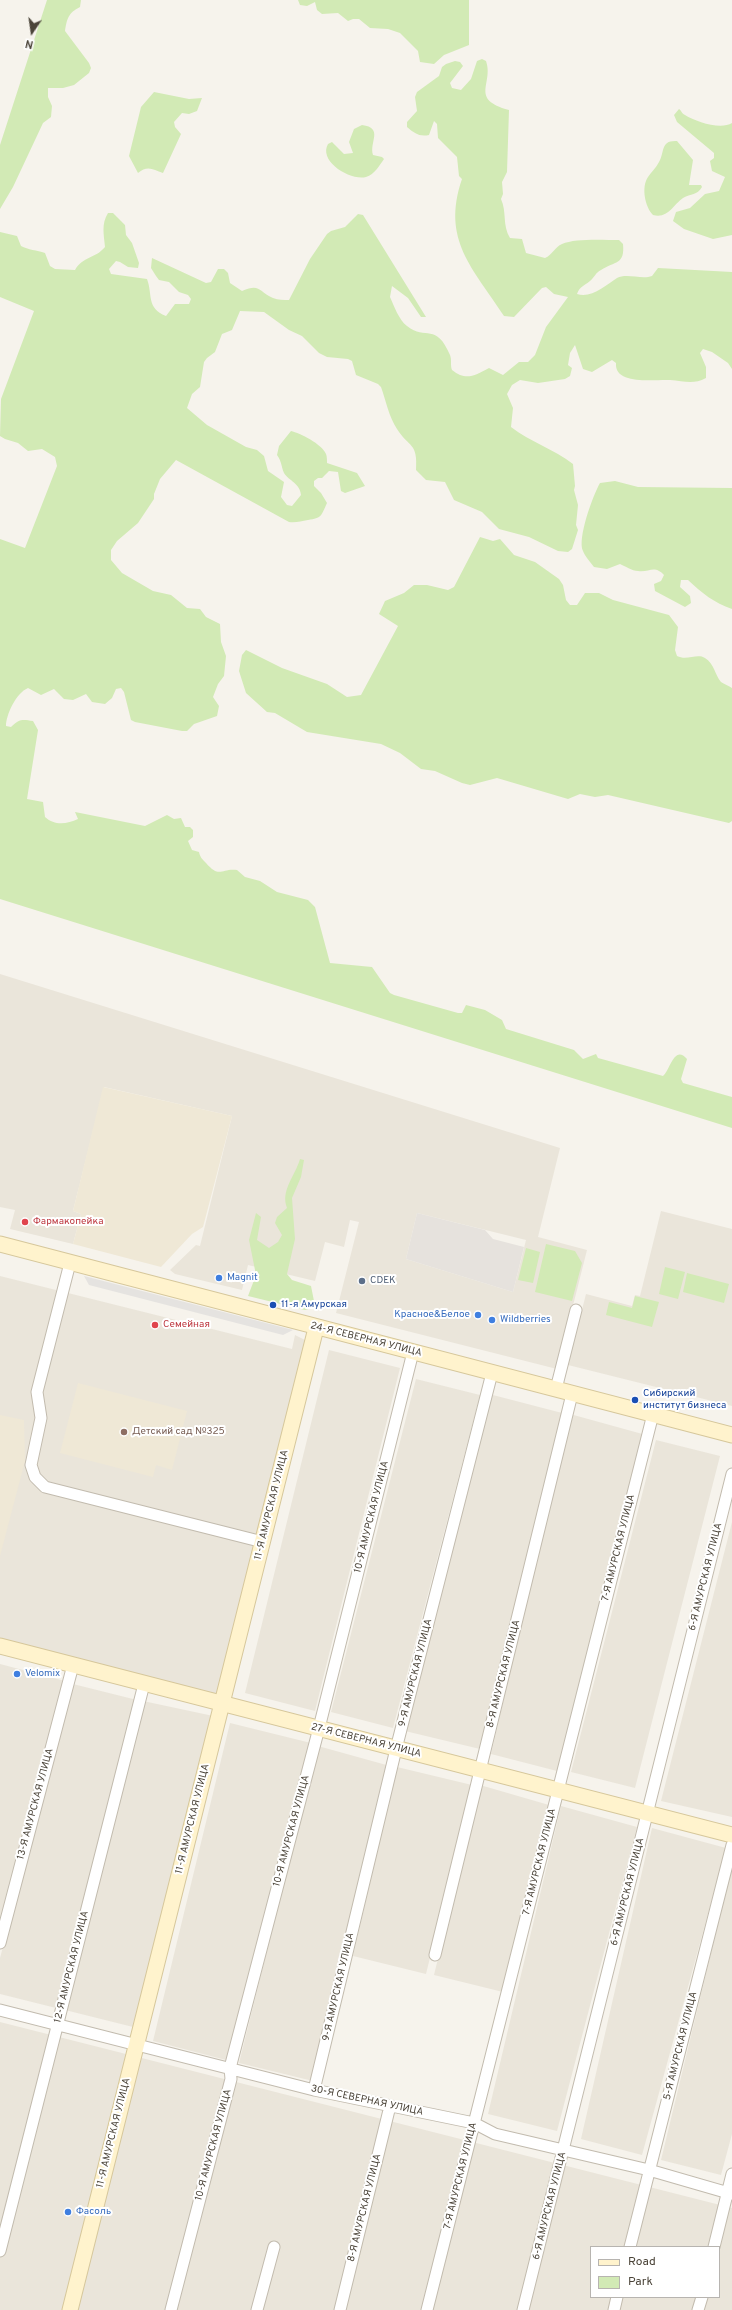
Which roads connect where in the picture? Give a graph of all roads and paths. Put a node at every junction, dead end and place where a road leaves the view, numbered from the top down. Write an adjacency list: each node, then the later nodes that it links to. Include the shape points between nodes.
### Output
1 (0, 1244): 2 (street, 24-Я СЕВЕРНАЯ УЛИЦА)
2 (70, 1263): 4 (street, 24-Я СЕВЕРНАЯ УЛИЦА); 12 (street, via 37,1392 41,1418 31,1465 38,1483 45,1487)
3 (576, 1310): 7 (street)
4 (316, 1328): 5 (street, 24-Я СЕВЕРНАЯ УЛИЦА); 12 (street, 11-Я АМУРСКАЯ УЛИЦА)
5 (413, 1352): 6 (street, 24-Я СЕВЕРНАЯ УЛИЦА); 17 (street, 10-Я АМУРСКАЯ УЛИЦА)
6 (492, 1373): 7 (street, 24-Я СЕВЕРНАЯ УЛИЦА); 18 (street, 9-Я АМУРСКАЯ УЛИЦА)
7 (556, 1389): 8 (street, 24-Я СЕВЕРНАЯ УЛИЦА)
8 (572, 1394): 9 (street, 24-Я СЕВЕРНАЯ УЛИЦА); 19 (street, 8-Я АМУРСКАЯ УЛИЦА)
9 (653, 1414): 10 (street, 24-Я СЕВЕРНАЯ УЛИЦА); 20 (street, 7-Я АМУРСКАЯ УЛИЦА)
10 (732, 1435)
11 (732, 1474): 21 (street, 6-Я АМУРСКАЯ УЛИЦА)
12 (263, 1542): 16 (street, 11-Я АМУРСКАЯ УЛИЦА)
13 (0, 1646): 14 (street, 27-Я СЕВЕРНАЯ УЛИЦА)
14 (73, 1665): 15 (street, 27-Я СЕВЕРНАЯ УЛИЦА); 24 (street, 13-Я АМУРСКАЯ УЛИЦА)
15 (144, 1684): 16 (street, 27-Я СЕВЕРНАЯ УЛИЦА); 27 (street, 12-Я АМУРСКАЯ УЛИЦА)
16 (222, 1704): 17 (street, 27-Я СЕВЕРНАЯ УЛИЦА); 28 (street, 11-Я АМУРСКАЯ УЛИЦА)
17 (319, 1728): 18 (street, 27-Я СЕВЕРНАЯ УЛИЦА); 29 (street, 10-Я АМУРСКАЯ УЛИЦА)
18 (396, 1748): 19 (street, 27-Я СЕВЕРНАЯ УЛИЦА); 30 (street, 9-Я АМУРСКАЯ УЛИЦА)
19 (480, 1770): 20 (street, 27-Я СЕВЕРНАЯ УЛИЦА); 25 (street, 8-Я АМУРСКАЯ УЛИЦА)
20 (558, 1790): 21 (street, 27-Я СЕВЕРНАЯ УЛИЦА); 32 (street, 7-Я АМУРСКАЯ УЛИЦА)
21 (648, 1813): 22 (street, 27-Я СЕВЕРНАЯ УЛИЦА); 33 (street, 6-Я АМУРСКАЯ УЛИЦА)
22 (732, 1835)
23 (732, 1845): 34 (street, 5-Я АМУРСКАЯ УЛИЦА)
24 (0, 1943)
25 (435, 1955)
26 (0, 2010): 27 (street, 30-Я СЕВЕРНАЯ УЛИЦА)
27 (57, 2025): 28 (street, 30-Я СЕВЕРНАЯ УЛИЦА); 40 (street, 12-Я АМУРСКАЯ УЛИЦА)
28 (136, 2046): 29 (street, 30-Я СЕВЕРНАЯ УЛИЦА); 43 (street, 11-Я АМУРСКАЯ УЛИЦА)
29 (230, 2068): 30 (street, 30-Я СЕВЕРНАЯ УЛИЦА); 44 (street, 10-Я АМУРСКАЯ УЛИЦА, via 231,2079)
30 (314, 2090): 31 (street, 30-Я СЕВЕРНАЯ УЛИЦА)
31 (390, 2106): 32 (street, 30-Я СЕВЕРНАЯ УЛИЦА); 46 (street, 8-Я АМУРСКАЯ УЛИЦА)
32 (474, 2123): 33 (street, 30-Я СЕВЕРНАЯ УЛИЦА, via 496,2134); 47 (street, 7-Я АМУРСКАЯ УЛИЦА)
33 (564, 2150): 34 (street, 30-Я СЕВЕРНАЯ УЛИЦА); 48 (street, 6-Я АМУРСКАЯ УЛИЦА)
34 (649, 2170): 36 (street, 30-Я СЕВЕРНАЯ УЛИЦА); 37 (street, 5-Я АМУРСКАЯ УЛИЦА)
35 (732, 2174): 36 (street)
36 (730, 2193): 38 (street)
37 (630, 2246)
38 (714, 2246)
39 (274, 2247): 45 (street)
40 (0, 2251)
41 (617, 2298): 49 (street)
42 (702, 2298): 50 (street)
43 (70, 2310)
44 (171, 2310)
45 (257, 2310)
46 (340, 2310)
47 (427, 2310)
48 (523, 2310)
49 (614, 2310)
50 (698, 2310)

